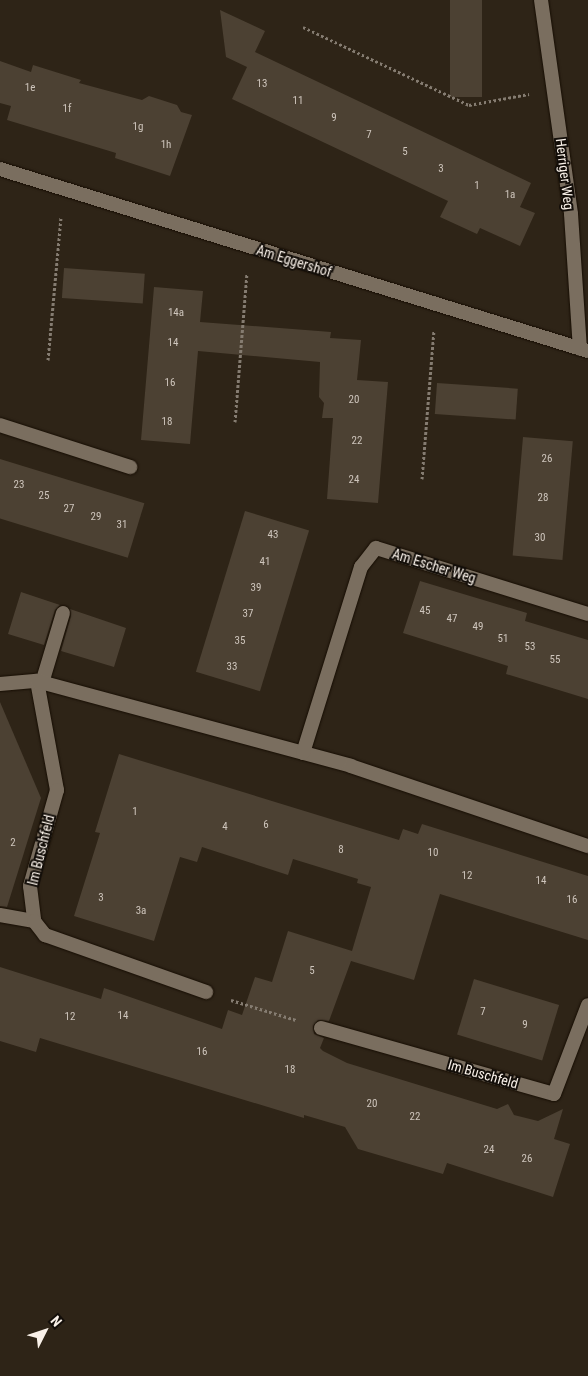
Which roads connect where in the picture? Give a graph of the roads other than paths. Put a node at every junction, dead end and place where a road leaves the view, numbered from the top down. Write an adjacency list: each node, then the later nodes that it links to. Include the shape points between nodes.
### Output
1 (541, 0): 3 (street, Herriger Weg, via 571,214)
2 (0, 169): 3 (street, Am Eggershof)
3 (584, 350)
4 (0, 425): 5 (street)
5 (130, 467)
6 (63, 613): 8 (street)
7 (588, 614): 10 (street, Am Escher Weg, via 376,548 361,567)
8 (39, 682): 9 (street); 10 (street); 13 (street, Im Buschfeld, via 57,790 30,886)
9 (0, 684)
10 (303, 753): 11 (street, via 351,766)
11 (588, 846)
12 (0, 915): 13 (street)
13 (34, 921): 14 (street, via 45,935)
14 (206, 992)
15 (588, 1005): 16 (street, Im Buschfeld, via 554,1094)
16 (321, 1028)

